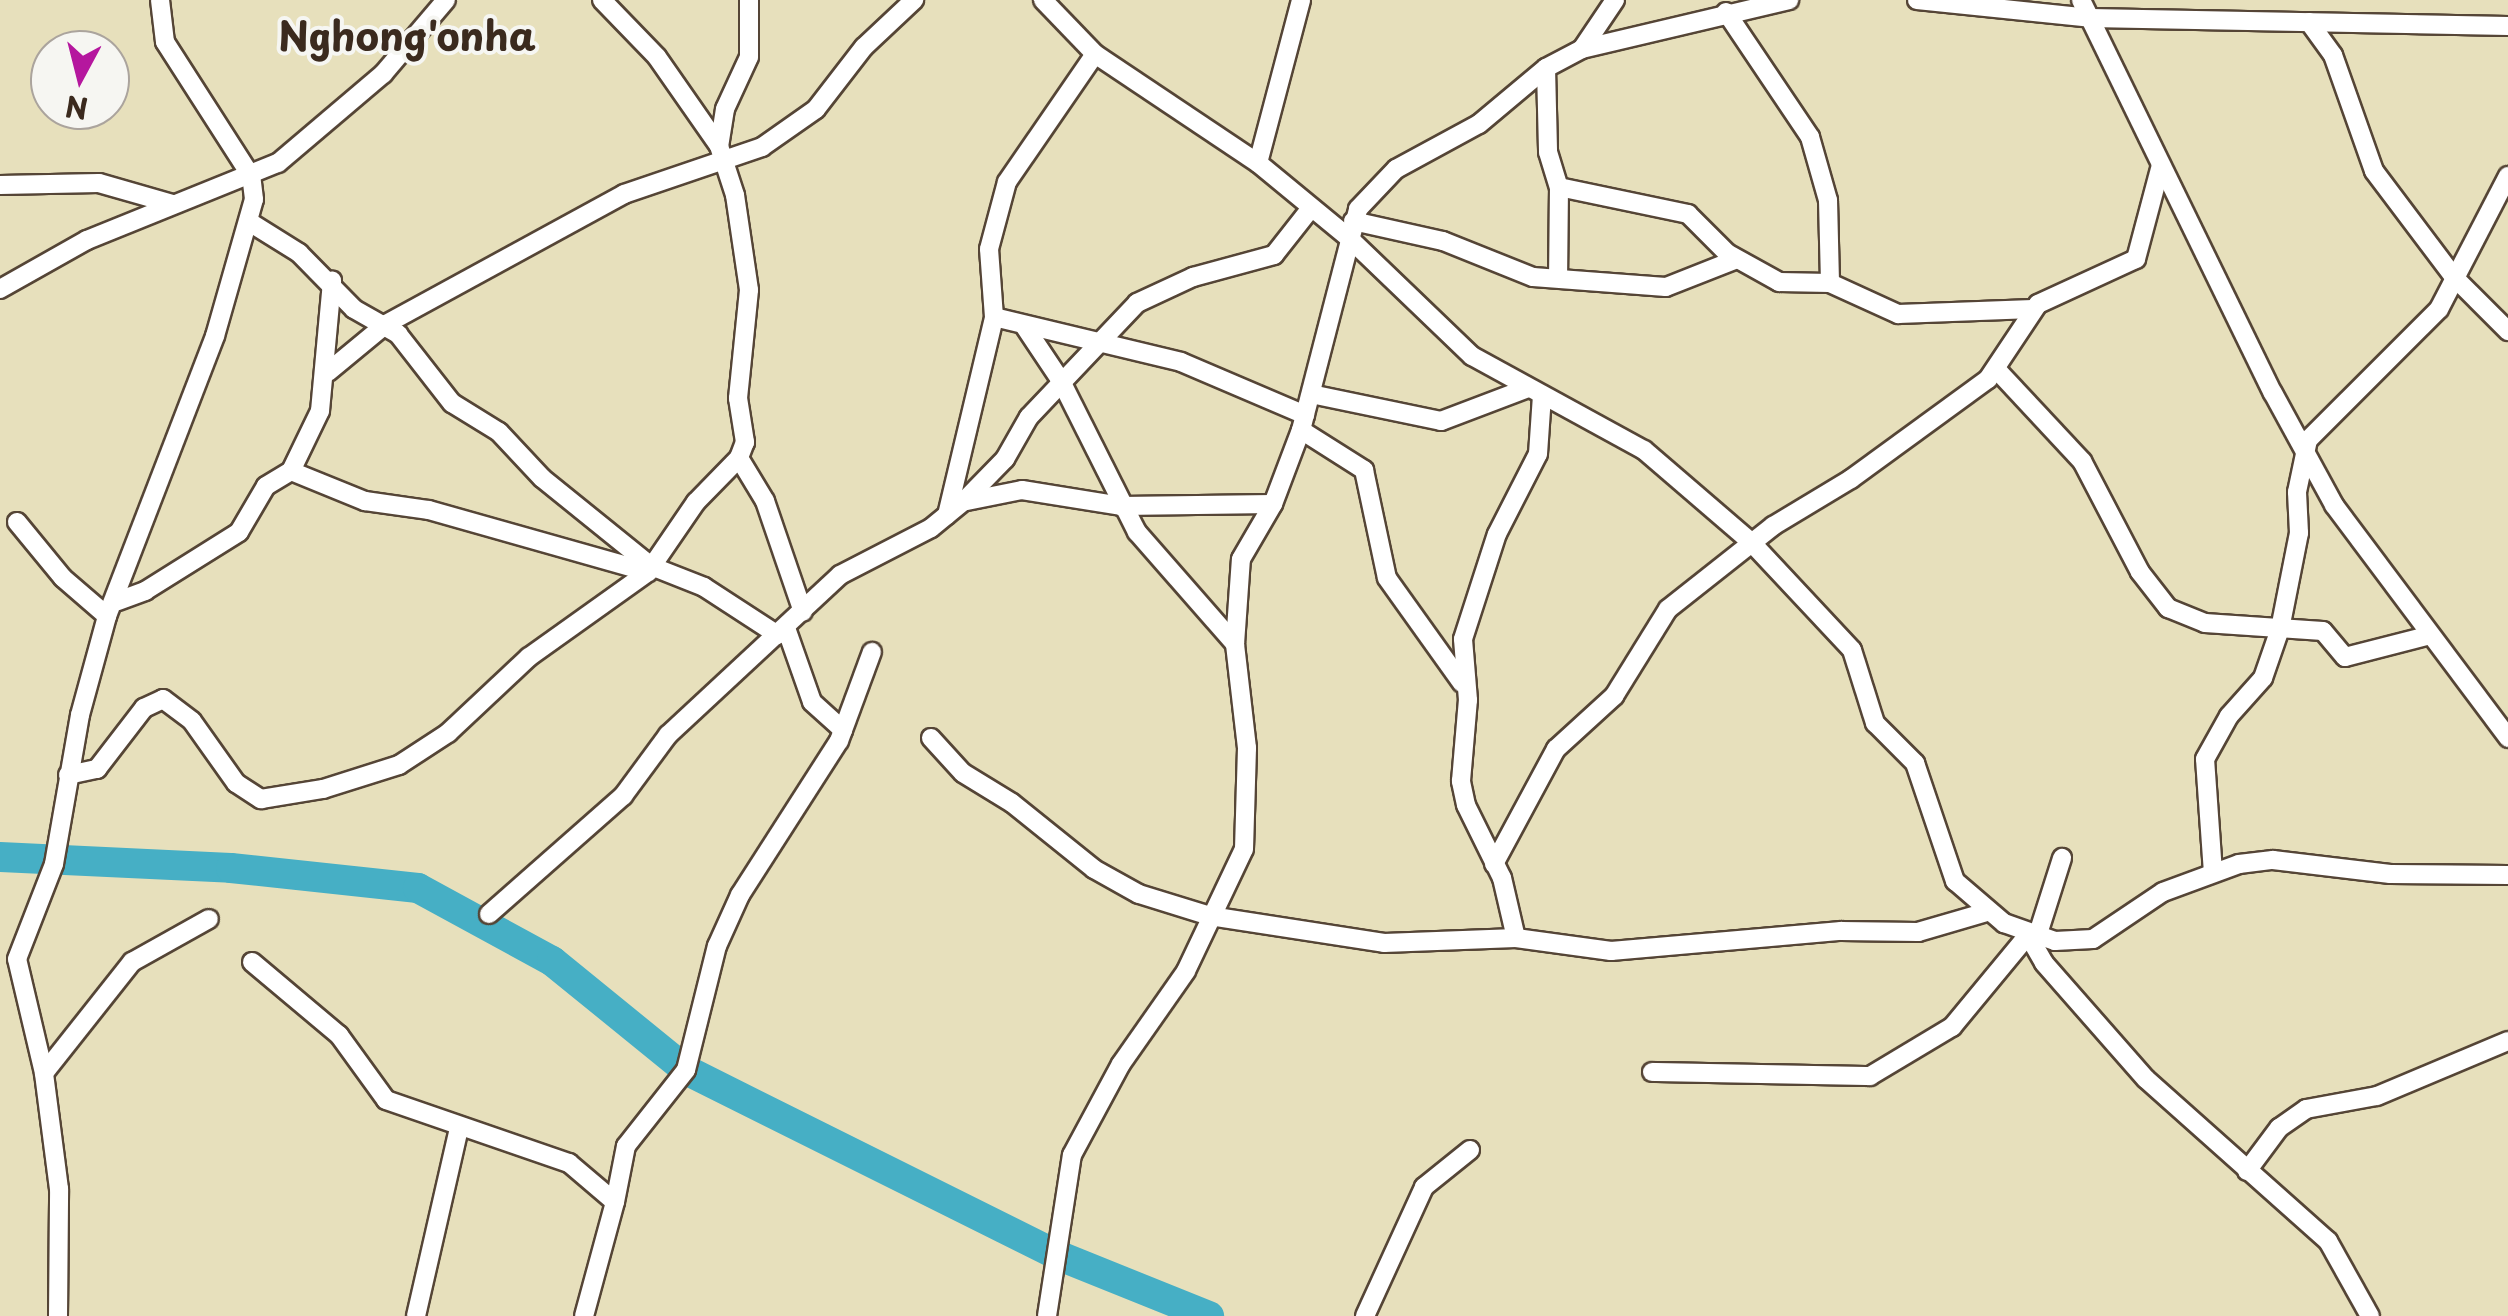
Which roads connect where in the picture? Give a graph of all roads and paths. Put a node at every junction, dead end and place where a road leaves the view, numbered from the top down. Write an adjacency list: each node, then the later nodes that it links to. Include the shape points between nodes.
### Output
1 (160, 0): 24 (street, via 166,42)
2 (446, 0): 24 (street, via 370,86 278,163)
3 (602, 0): 21 (street, via 657,57)
4 (748, 0): 21 (street, via 749,57 725,109)
5 (914, 0): 21 (street, via 864,47 816,109)
6 (1043, 0): 19 (street)
7 (1301, 0): 22 (street)
8 (1615, 0): 18 (street)
9 (1788, 0): 13 (street)
10 (1917, 0): 14 (street)
11 (2082, 0): 14 (street)
12 (2236, 0): 15 (street)
13 (1726, 12): 18 (street); 36 (street, via 1810,137 1828,200)
14 (2090, 18): 15 (street); 23 (street)
15 (2234, 20): 16 (street)
16 (2309, 22): 17 (street); 34 (street, via 2333,55 2374,171)
17 (2508, 26)
18 (1582, 49): 20 (street)
19 (1095, 54): 22 (street); 39 (street, via 1007,182 989,249)
20 (1546, 68): 27 (street, via 1548,152); 31 (street, via 1479,124 1396,169)
21 (722, 155): 40 (street, via 624,194); 51 (street, via 749,290 738,398 745,442)
22 (1258, 163): 29 (street)
23 (2161, 164): 38 (street, via 2136,259); 50 (street)
24 (251, 176): 28 (street); 30 (street)
25 (2508, 176): 34 (street)
26 (0, 185): 28 (street, via 99,183)
27 (1560, 187): 32 (street, via 1688,214); 33 (street)
28 (172, 204): 37 (street, via 87,240)
29 (1312, 208): 31 (street); 43 (street, via 1274,254 1160,289)
30 (251, 223): 35 (street); 60 (street)
31 (1351, 229): 33 (street, via 1443,241 1517,274); 47 (street, via 1472,356); 48 (street)
32 (1737, 259): 33 (street, via 1666,287); 36 (street, via 1788,284)
33 (1558, 276)
34 (2454, 276): 42 (street); 50 (street, via 2418,335 2312,433)
35 (332, 281): 40 (street, via 354,309); 45 (street)
36 (1830, 283): 38 (street, via 1914,316)
37 (0, 289)
38 (2032, 309): 44 (street)
39 (994, 317): 41 (street); 56 (street)
40 (386, 324): 45 (street); 59 (street, via 452,403 499,432)
41 (1025, 326): 43 (street); 46 (street)
42 (2508, 331)
43 (1094, 345): 46 (street); 49 (street, via 1181,362)
44 (1997, 370): 58 (street); 62 (street, via 2082,461 2140,572 2168,608 2205,623)
45 (328, 372): 52 (street, via 314,432)
46 (1061, 381): 53 (street, via 1005,459); 55 (street)
47 (1535, 392): 48 (street, via 1441,422); 58 (street, via 1644,450); 67 (street, via 1538,454 1497,534 1464,628)
48 (1311, 394): 49 (street)
49 (1303, 423): 54 (street); 67 (street, via 1364,470 1387,578)
50 (2306, 455): 62 (street); 64 (street, via 2362,549)
51 (739, 458): 59 (street, via 696,502); 61 (street, via 765,501)
52 (291, 470): 59 (street, via 365,500 430,510); 60 (street, via 266,486 239,532)
53 (964, 501): 55 (street, via 1022,490); 56 (street)
54 (1274, 504): 55 (street); 65 (street, via 1241,560)
55 (1121, 506): 65 (street)
56 (947, 515): 61 (street, via 851,567)
57 (17, 522): 60 (street, via 63,578)
58 (1752, 543): 73 (street, via 1652,627 1614,696 1556,749); 76 (street, via 1852,650 1874,722 1915,763 1955,881)
59 (649, 569): 63 (street, via 704,587); 71 (street, via 529,657 448,733 399,765 323,790 261,798 236,783 192,721 163,698 144,708 98,769)
60 (113, 608): 71 (street)
61 (803, 612): 63 (street)
62 (2280, 629): 64 (street, via 2323,631 2340,655 2351,658); 74 (street, via 2258,686 2208,750)
63 (782, 631): 68 (street, via 812,702); 77 (street, via 668,735 623,796)
64 (2428, 636): 70 (street)
65 (1234, 644): 78 (street, via 1247,748 1244,849)
66 (872, 652): 68 (street)
67 (1462, 683): 73 (street, via 1468,700 1461,780)
68 (843, 730): 91 (street, via 740,895 717,946 686,1070 626,1146)
69 (931, 738): 78 (street, via 963,773 1012,802 1094,869 1139,894)
70 (2508, 738)
71 (68, 775): 84 (street, via 54,864 17,959)
72 (2062, 858): 80 (street)
73 (1494, 864): 81 (street)
74 (2213, 873): 75 (street, via 2290,859 2371,873); 80 (street, via 2163,892 2093,940)
75 (2508, 874)
76 (1987, 912): 80 (street); 81 (street, via 1918,932 1841,931 1628,951)
77 (490, 914)
78 (1210, 916): 81 (street, via 1404,945); 95 (street, via 1186,970 1121,1064 1072,1155)
79 (209, 919): 87 (street, via 132,962)
80 (2032, 936): 86 (street, via 1952,1027 1870,1076); 90 (street, via 2044,963 2146,1078)
81 (1516, 938)
82 (252, 962): 88 (street, via 339,1035 386,1100)
83 (0, 988): 84 (street)
84 (20, 988): 87 (street)
85 (2508, 1041): 90 (street, via 2377,1096 2306,1108 2279,1128)
86 (1652, 1072)
87 (44, 1073): 92 (street, via 61,1214)
88 (460, 1128): 91 (street, via 569,1163); 93 (street)
89 (1470, 1150): 96 (street, via 1424,1187)
90 (2247, 1172): 97 (street, via 2328,1241)
91 (615, 1202): 94 (street)
92 (58, 1316)
93 (416, 1316)
94 (584, 1316)
95 (1047, 1316)
96 (1365, 1316)
97 (2370, 1316)

